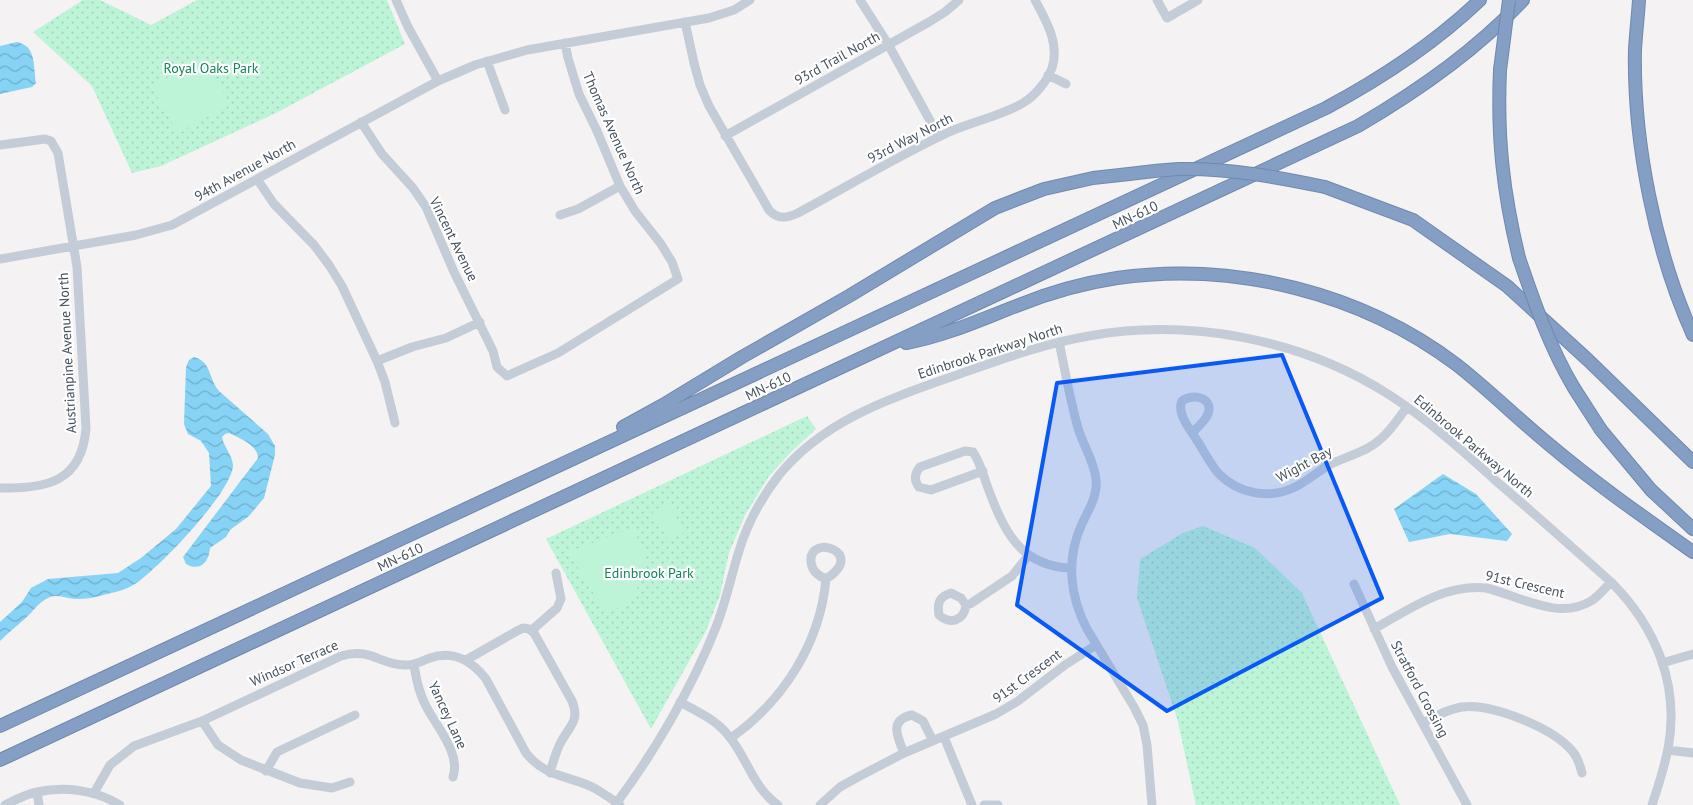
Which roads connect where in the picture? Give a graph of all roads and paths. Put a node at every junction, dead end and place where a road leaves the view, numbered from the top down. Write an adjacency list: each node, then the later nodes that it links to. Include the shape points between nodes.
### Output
1 (396, 0): 17 (street)
2 (750, 0): 12 (street, 94th Avenue North, via 721,15)
3 (860, 0): 14 (street)
4 (959, 0): 14 (street, 93rd Trail North, via 945,12)
5 (1035, 0): 16 (street, via 1053,39 1053,61)
6 (1157, 0): 7 (street, via 1167,18)
7 (1198, 0)
8 (1480, 0): 43 (highway, MN-610, via 1415,54 1326,108)
9 (1509, 0): 41 (highway, bridge, via 1500,70 1502,166 1511,224 1536,308 1574,388 1601,430 1651,490)
10 (1523, 0): 32 (highway, MN-610, via 1483,40 1456,61 1358,126)
11 (1639, 0): 30 (highway, via 1635,50 1637,110 1648,189 1666,266)
12 (685, 22): 13 (street, 94th Avenue North); 21 (street, via 700,85)
13 (565, 43): 15 (street, 94th Avenue North); 25 (street, Thomas Avenue North, via 579,94)
14 (888, 44): 21 (street, 93rd Trail North); 22 (street)
15 (487, 61): 17 (street, 94th Avenue North); 19 (street)
16 (1048, 75): 18 (street); 22 (street, 93rd Way North, via 1024,103)
17 (438, 81): 20 (street, 94th Avenue North)
18 (1066, 84)
19 (505, 110)
20 (361, 122): 24 (street, 94th Avenue North); 29 (street, Vincent Avenue, via 382,154 426,207)
21 (725, 136): 22 (street, 93rd Way North, via 772,214 787,218)
22 (939, 137)
23 (0, 145): 27 (street, Austrianpine Avenue North, via 45,139 56,147)
24 (258, 179): 27 (street, 94th Avenue North, via 172,224 136,235); 33 (street, via 274,204 329,265)
25 (620, 186): 26 (street); 34 (street, Thomas Avenue North, via 634,211 672,262 678,279 558,353)
26 (560, 215)
27 (74, 246): 28 (street, 94th Avenue North); 40 (street, Austrianpine Avenue North, via 80,300 85,441 75,464 55,481 31,488)
28 (0, 259)
29 (480, 322): 33 (street, via 446,338); 34 (street, Vincent Avenue, via 498,367)
30 (1693, 335)
31 (1059, 342): 35 (street, Edinbrook Parkway North, via 1112,332 1155,330 1248,338 1293,350 1336,367 1386,392); 45 (street, via 1078,428 1096,478 1094,497 1077,535); 58 (street, Edinbrook Parkway North, via 1004,358 869,407 828,430 793,460 770,487 751,522 714,631)
32 (889, 346): 42 (highway, via 930,339 1046,295 1091,283 1143,275 1220,275 1295,288 1371,314 1435,350 1456,364 1553,448); 69 (highway, MN-610)
33 (377, 361): 36 (street)
34 (507, 376)
35 (1407, 407): 37 (street, Wight Bay, via 1383,437 1368,448 1328,466 1296,487 1269,494 1255,493 1230,483 1219,474); 48 (street, Edinbrook Parkway North, via 1450,440)
36 (394, 422)
37 (1192, 432)
38 (1693, 462): 43 (highway, bridge, via 1508,286 1413,220 1325,187 1219,170 1178,169 1093,178 1044,189 995,208 632,423)
39 (983, 471): 39 (street, via 931,490 920,487 915,478 920,467 965,451 973,452); 44 (street, via 996,508 1012,537)
40 (0, 488)
41 (1693, 529)
42 (1693, 552)
43 (365, 556): 62 (highway, MN-610)
44 (1028, 556): 45 (street, via 1052,566); 50 (street, via 1012,576)
45 (1071, 568): 53 (street, via 1077,606)
46 (556, 574): 52 (street, via 561,599 557,608)
47 (826, 579): 64 (street, via 812,636 790,679 758,717)
48 (1611, 582): 51 (street, 91st Crescent, via 1593,600 1561,610 1486,588 1454,590 1427,600); 56 (street, Edinbrook Parkway North, via 1642,619)
49 (1354, 584): 51 (street, Stratford Crossing)
50 (966, 605)
51 (1374, 629): 61 (street, Stratford Crossing)
52 (532, 630): 55 (street, via 523,628 516,631); 71 (street, via 575,710 572,726 562,741)
53 (1096, 645): 63 (street, 91st Crescent, via 1018,701); 86 (street, via 1143,725)
54 (1693, 654): 56 (street)
55 (466, 660): 57 (street, Windsor Terrace, via 446,655); 71 (street, via 486,679 526,753)
56 (1662, 663): 66 (street, Edinbrook Parkway North, via 1670,706)
57 (414, 665): 60 (street, Windsor Terrace, via 403,666 369,655 350,653); 73 (street, Yancey Lane, via 425,705 452,752)
58 (680, 702): 64 (street, via 712,721); 77 (street, Edinbrook Parkway North)
59 (355, 715): 70 (street, via 277,752)
60 (202, 721): 70 (street, via 218,745); 76 (street, Windsor Terrace, via 134,746 110,765)
61 (1423, 723): 72 (street, via 1462,707 1500,712 1533,724 1558,738 1574,753); 87 (street, Stratford Crossing)
62 (0, 726)
63 (944, 737): 65 (street, 91st Crescent); 83 (street)
64 (731, 738): 81 (street, via 762,790)
65 (933, 741): 67 (street, 91st Crescent); 67 (street, via 923,722 912,715 905,716 899,721 896,733)
66 (1668, 750): 68 (street); 88 (street, Edinbrook Parkway North)
67 (904, 753): 82 (street, 91st Crescent, via 840,788)
68 (1693, 753)
69 (0, 760)
70 (266, 771): 74 (street, via 300,783 332,788)
71 (550, 773): 77 (street, via 595,789)
72 (1582, 773)
73 (453, 777)
74 (350, 782)
75 (37, 792): 76 (street, via 76,790); 78 (street); 79 (street)
76 (94, 793): 80 (street)
77 (617, 804)
78 (5, 805)
79 (39, 805)
80 (120, 805)
81 (778, 805)
82 (820, 805)
83 (972, 805)
84 (984, 805): 85 (street)
85 (998, 805)
86 (1152, 805)
87 (1467, 805)
88 (1652, 805)

